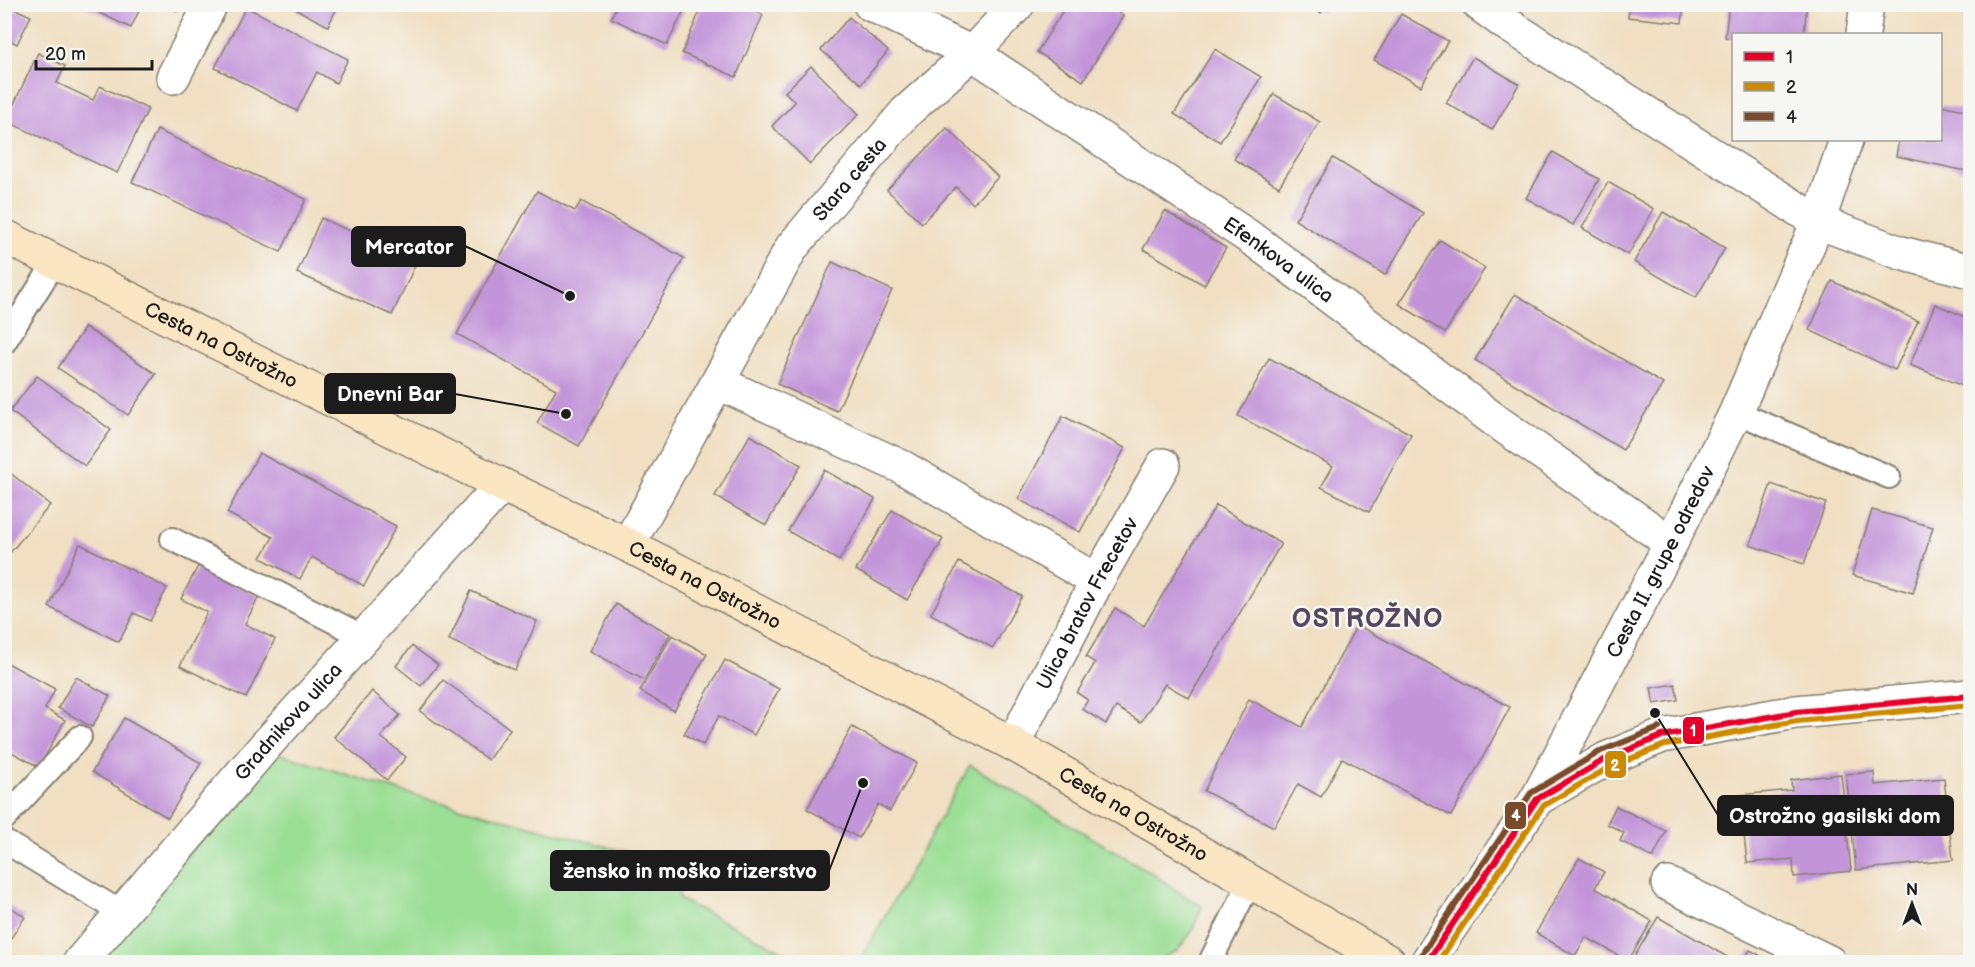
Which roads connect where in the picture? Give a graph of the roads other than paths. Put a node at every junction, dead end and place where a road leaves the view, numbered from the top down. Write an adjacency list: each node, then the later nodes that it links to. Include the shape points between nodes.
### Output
1 (211, 4): 8 (street)
2 (870, 4): 7 (street, Efenkova ulica)
3 (1018, 4): 7 (street, Stara cesta)
4 (1479, 4): 10 (street)
5 (1867, 4): 6 (street)
6 (1863, 33)
7 (972, 53): 15 (street, Stara cesta, via 906,112 792,248); 21 (street, Efenkova ulica, via 1258,243 1496,421)
8 (173, 77)
9 (1846, 141): 10 (street, Cesta II. grupe odredov)
10 (1818, 222): 13 (street, via 1901,253); 16 (street, Cesta II. grupe odredov)
11 (4, 236): 12 (street, Cesta na Ostrožno)
12 (56, 262): 14 (lane); 19 (street, Cesta na Ostrožno)
13 (1971, 271)
14 (4, 343)
15 (719, 383): 22 (street, Stara cesta); 23 (street, via 902,467)
16 (1736, 412): 18 (lane); 21 (street, Cesta II. grupe odredov)
17 (1163, 465): 23 (street, Ulica bratov Frecetov)
18 (1890, 477)
19 (502, 484): 22 (street, Cesta na Ostrožno); 24 (street, Gradnikova ulica)
20 (172, 539): 24 (lane)
21 (1671, 543): 28 (street, Cesta II. grupe odredov)
22 (628, 545): 27 (street, Cesta na Ostrožno)
23 (1097, 581): 27 (street, Ulica bratov Frecetov)
24 (364, 637): 33 (street, Gradnikova ulica)
25 (1971, 696): 28 (street, via 1796,712 1662,736 1606,759)
26 (80, 737): 29 (lane)
27 (1013, 744): 31 (street, Cesta na Ostrožno)
28 (1537, 799): 37 (street, Cesta II. grupe odredov)
29 (4, 819)
30 (4, 841): 33 (lane)
31 (1250, 882): 35 (lane); 36 (street, Cesta na Ostrožno)
32 (1668, 884): 38 (street)
33 (122, 913): 34 (street, Gradnikova ulica)
34 (80, 963)
35 (1210, 963)
36 (1389, 963)
37 (1427, 963)
38 (1829, 963)

